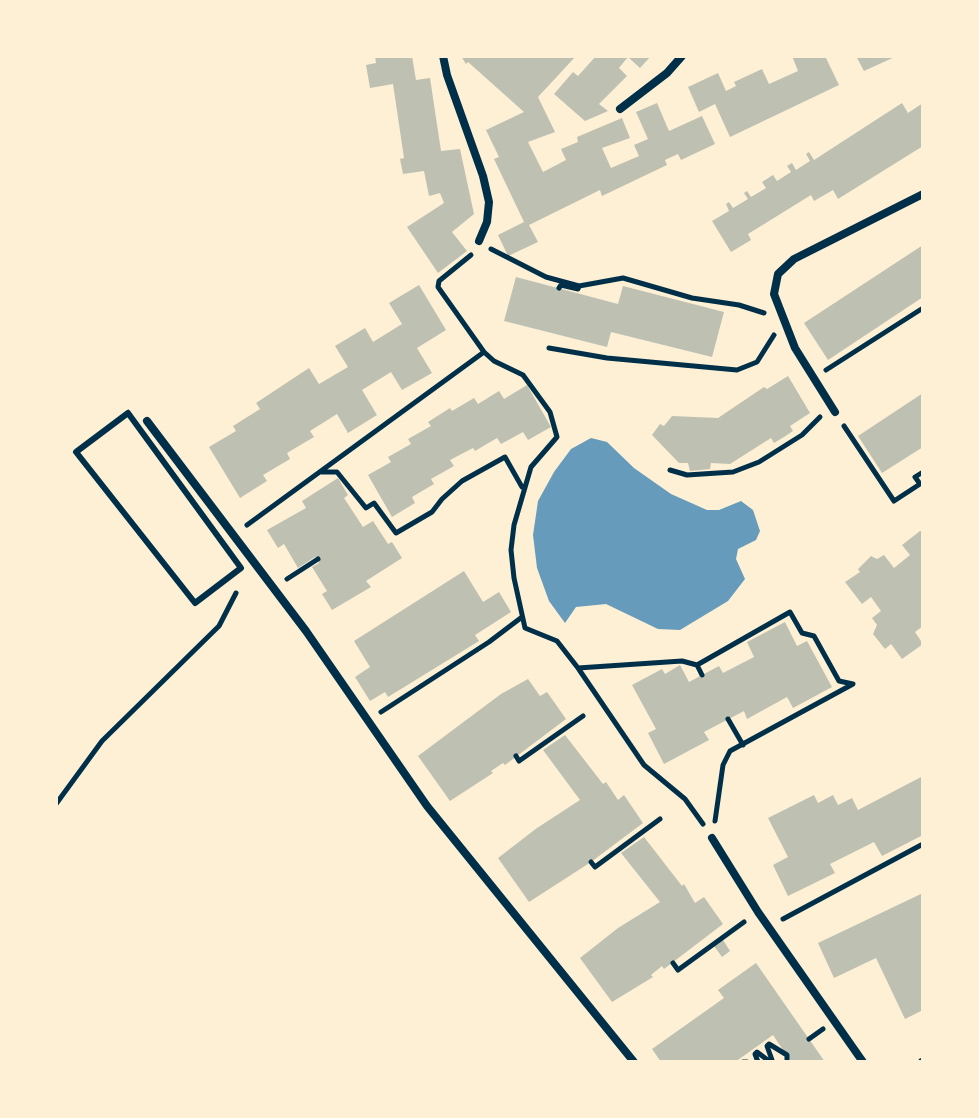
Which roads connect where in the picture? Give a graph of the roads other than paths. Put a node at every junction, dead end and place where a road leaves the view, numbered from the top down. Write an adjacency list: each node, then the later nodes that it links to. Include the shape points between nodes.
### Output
1 (443, 56): 5 (street, via 489,202)
2 (682, 56): 3 (street)
3 (620, 109)
4 (923, 194): 6 (street, via 794,259 778,274 774,294 783,320)
5 (479, 241)
6 (835, 412)
7 (143, 424): 7 (lane, via 241,568 195,603 76,452 128,413); 9 (street, via 306,631 427,806)
8 (712, 838): 10 (street)
9 (634, 1062)
10 (863, 1062)

